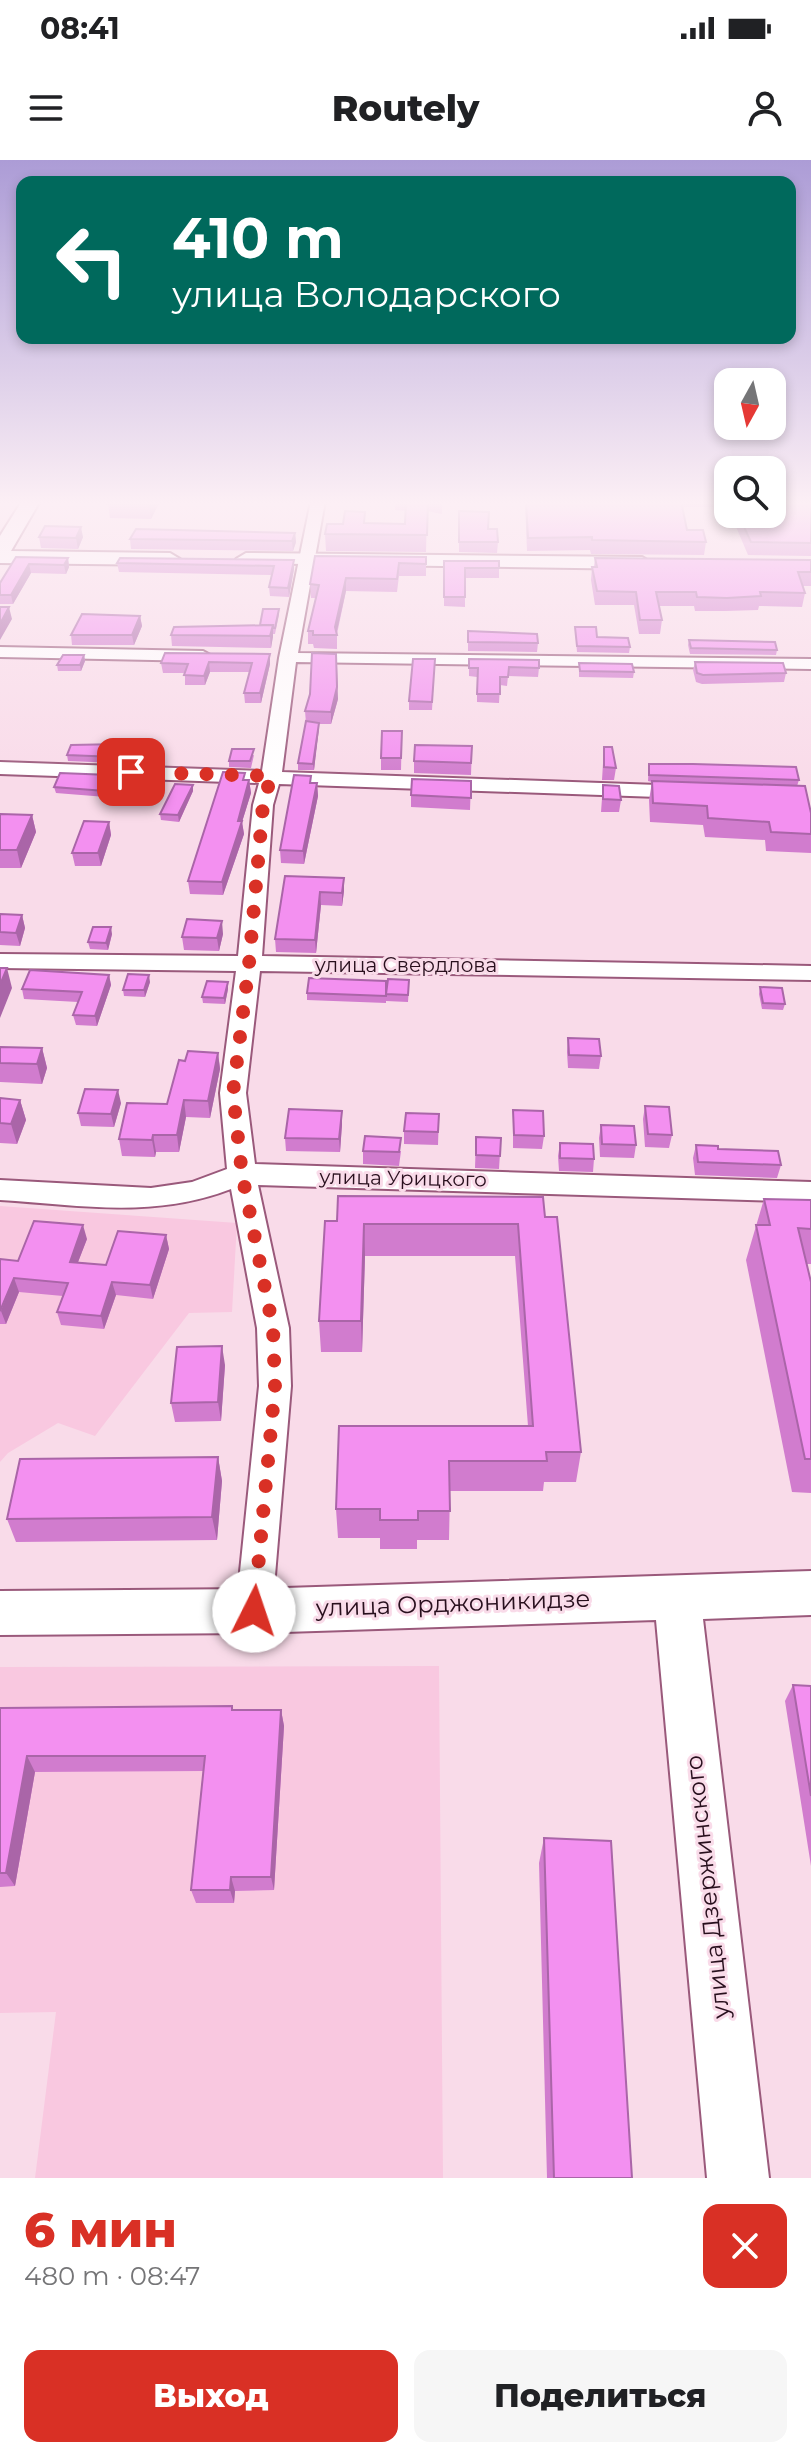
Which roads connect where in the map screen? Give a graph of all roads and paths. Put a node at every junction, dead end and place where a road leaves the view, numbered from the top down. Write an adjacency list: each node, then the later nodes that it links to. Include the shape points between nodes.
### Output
1 (299, 595): 4 (street)
2 (0, 652): 3 (street)
3 (228, 657)
4 (281, 658): 5 (street); 7 (street)
5 (811, 664)
6 (0, 768): 7 (street)
7 (271, 776): 8 (street); 10 (street, via 263,805)
8 (707, 792)
9 (0, 961): 10 (street, улица Свердлова)
10 (249, 964): 11 (street, улица Свердлова); 12 (street, via 233,1093)
11 (811, 973)
12 (242, 1174): 13 (street, улица Урицкого, via 195,1192 151,1199); 14 (street, улица Урицкого); 17 (street, via 273,1328)
13 (0, 1190)
14 (811, 1192)
15 (811, 1593): 16 (main road, улица Орджоникидзе)
16 (677, 1596): 17 (main road, улица Орджоникидзе); 19 (main road, улица Дзержинского)
17 (254, 1611): 18 (main road, улица Орджоникидзе)
18 (0, 1613)
19 (738, 2178)

